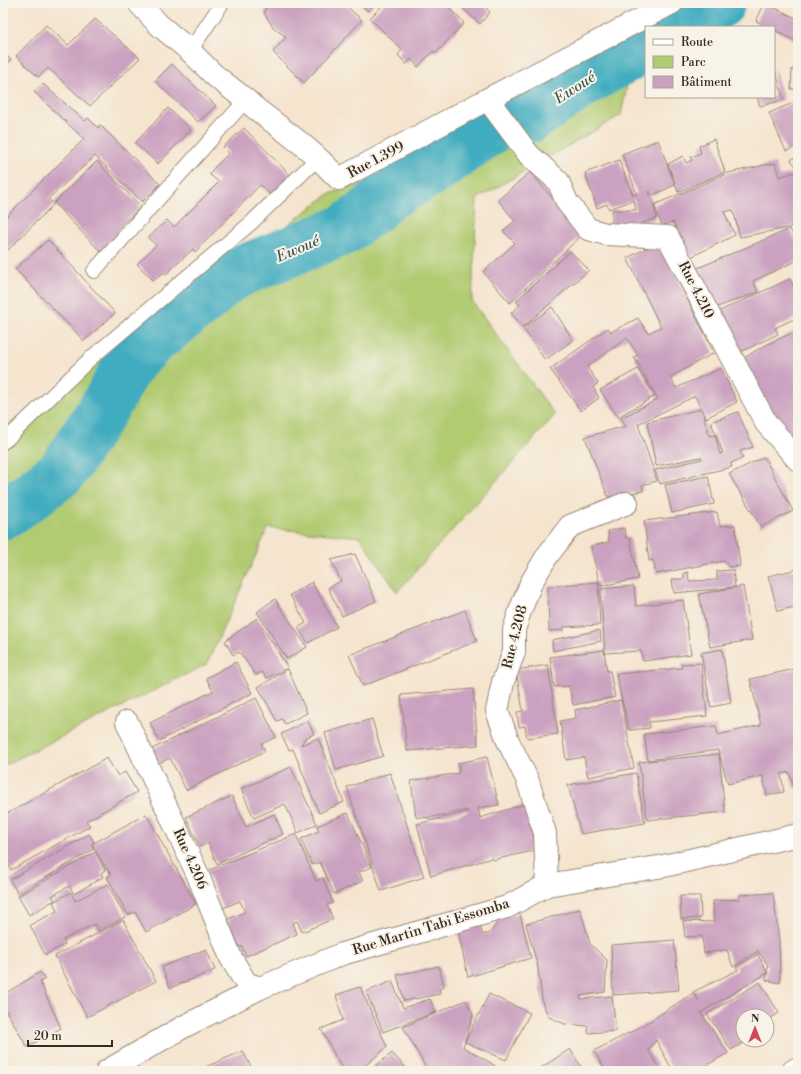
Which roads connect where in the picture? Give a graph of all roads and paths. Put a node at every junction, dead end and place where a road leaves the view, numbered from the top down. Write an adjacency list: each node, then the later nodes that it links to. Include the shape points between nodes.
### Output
1 (139, 3): 4 (street, Rue 1.399, via 158,24)
2 (222, 3): 4 (lane)
3 (672, 3): 6 (street)
4 (190, 51): 5 (street, Rue 1.399, via 214,75)
5 (246, 100): 7 (street, Rue 1.399); 8 (lane)
6 (491, 103): 7 (street, Rue 1.399, via 339,179); 10 (street, Rue 4.210, via 529,155 558,181 567,202 588,229 606,234 668,237 766,423)
7 (318, 158): 9 (lane, via 251,223 91,358)
8 (94, 271)
9 (3, 442)
10 (798, 460)
11 (627, 503): 14 (street, Rue 4.208, via 570,526 547,556 530,583 520,611 514,630 514,652 503,682 497,712 527,779 545,833)
12 (127, 722): 15 (street, Rue 4.206, via 197,873 231,958 246,983)
13 (798, 835): 14 (street, Rue Martin Tabi Essomba, via 664,866)
14 (547, 885): 15 (street, Rue Martin Tabi Essomba, via 507,907 342,954)
15 (260, 988): 17 (street, Rue Martin Tabi Essomba, via 183,1027)
16 (798, 1068): 18 (street)
17 (107, 1071)
18 (792, 1071)

